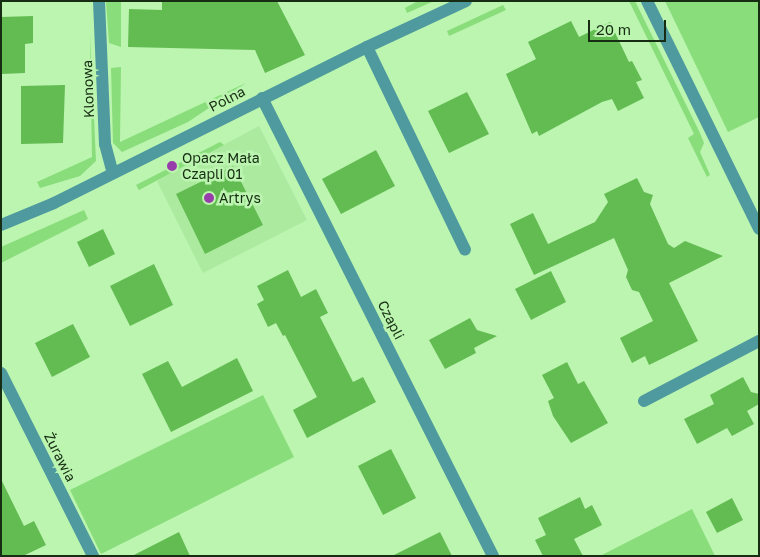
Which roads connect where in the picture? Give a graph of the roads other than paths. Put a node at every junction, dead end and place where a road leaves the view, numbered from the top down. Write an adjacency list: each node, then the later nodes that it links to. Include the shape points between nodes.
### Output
1 (99, 1): 6 (street, Klonowa, via 105,144)
2 (466, 1): 4 (street, Polna)
3 (647, 1): 8 (street)
4 (367, 47): 5 (street, Polna); 9 (street)
5 (262, 98): 6 (street, Polna); 14 (street, Czapli)
6 (114, 173): 7 (street, Polna)
7 (1, 225)
8 (759, 229)
9 (465, 250)
10 (759, 342): 12 (street)
11 (1, 373): 13 (street, Żurawia)
12 (644, 402)
13 (93, 556)
14 (493, 556)

